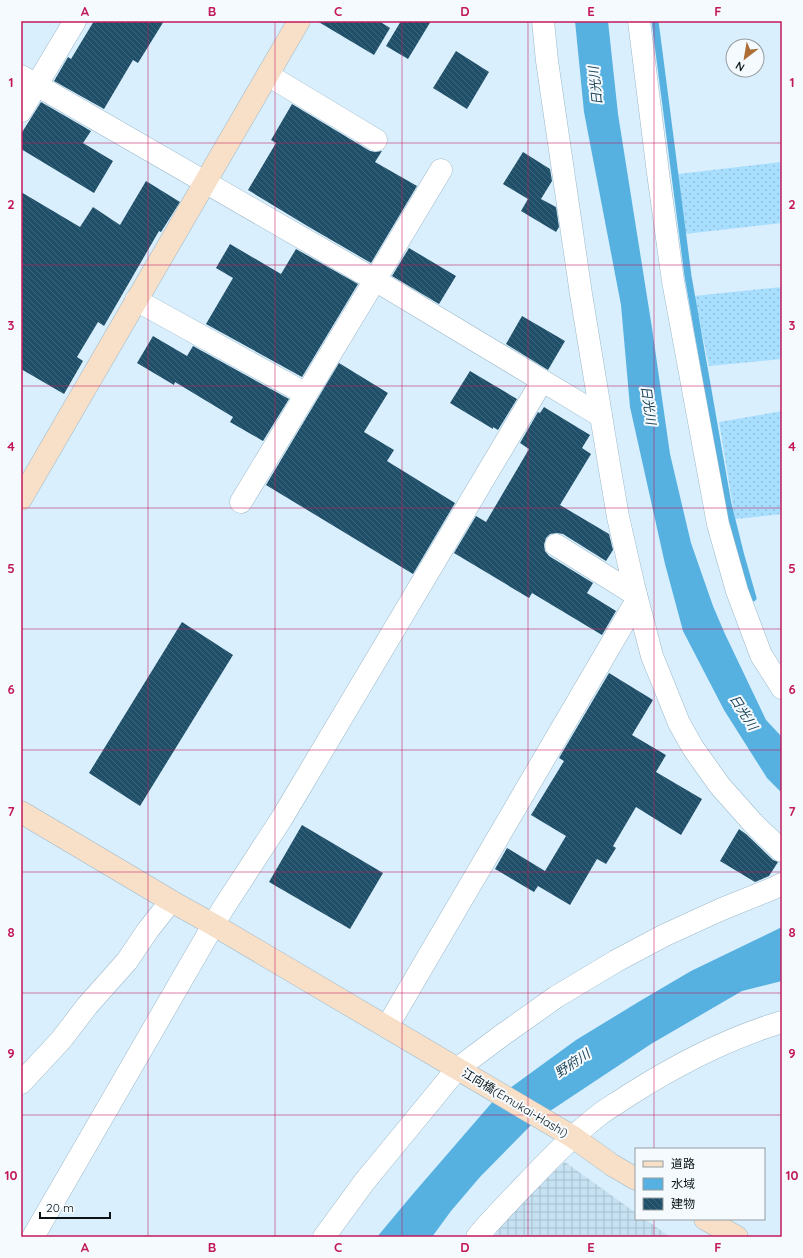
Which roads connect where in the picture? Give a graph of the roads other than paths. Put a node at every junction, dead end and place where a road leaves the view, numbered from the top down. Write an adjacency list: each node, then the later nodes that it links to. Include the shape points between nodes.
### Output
1 (75, 21): 6 (street)
2 (299, 21): 5 (street)
3 (543, 21): 15 (street, via 581,294)
4 (639, 21): 20 (street, via 673,281 718,524 737,591 760,656)
5 (268, 75): 8 (street); 10 (street)
6 (29, 80): 7 (street); 10 (street)
7 (21, 111)
8 (376, 140)
9 (441, 170): 11 (street)
10 (205, 182): 11 (street); 12 (street)
11 (375, 280): 13 (street); 14 (street)
12 (136, 300): 14 (street); 16 (street)
13 (542, 382): 15 (street); 25 (street, via 282,818)
14 (306, 394): 17 (street)
15 (601, 416): 19 (street, via 618,517)
16 (21, 499)
17 (241, 502)
18 (556, 545): 19 (street)
19 (637, 597): 22 (street, via 652,656 679,723 693,748 720,786); 27 (street)
20 (782, 688)
21 (21, 812): 24 (street, 江向橋(Emukai-Hashi))
22 (782, 851)
23 (782, 884): 28 (street, via 672,932 616,961 556,997)
24 (171, 901): 25 (street, 江向橋(Emukai-Hashi)); 29 (street, via 128,961)
25 (214, 925): 27 (street, 江向橋(Emukai-Hashi)); 34 (street)
26 (782, 1022): 30 (street, via 707,1052 654,1079 600,1114)
27 (387, 1027): 28 (street, 江向橋(Emukai-Hashi))
28 (457, 1069): 30 (street, 江向橋(Emukai-Hashi)); 35 (street, via 365,1181)
29 (21, 1083)
30 (573, 1137): 31 (street, 江向橋(Emukai-Hashi)); 36 (street)
31 (635, 1178)
32 (707, 1220): 33 (street)
33 (730, 1235)
34 (33, 1237)
35 (324, 1237)
36 (477, 1237)

